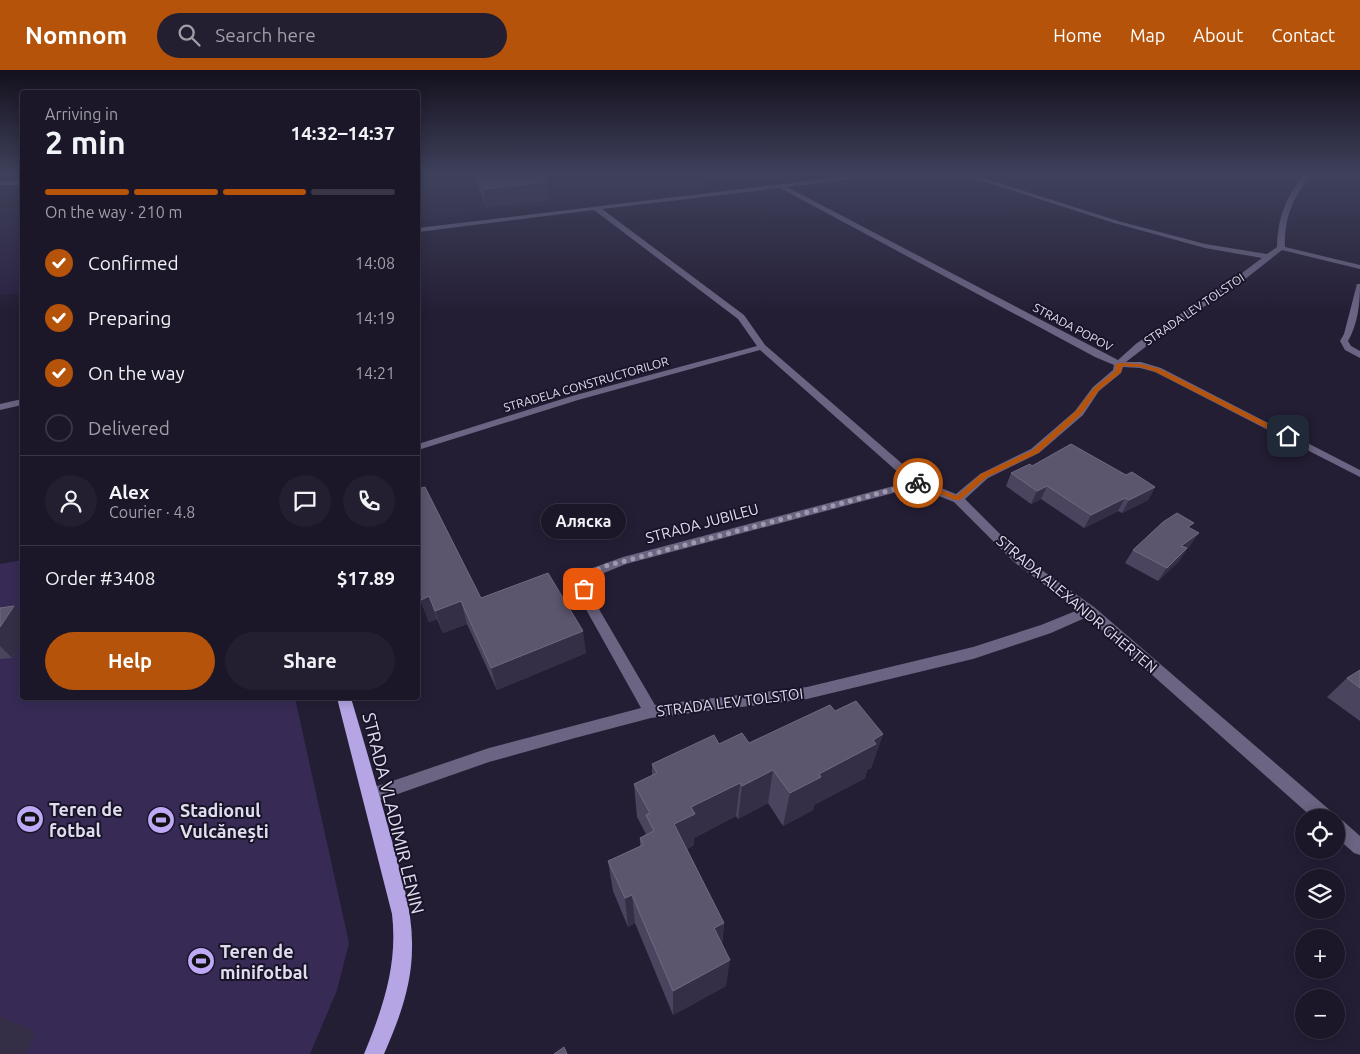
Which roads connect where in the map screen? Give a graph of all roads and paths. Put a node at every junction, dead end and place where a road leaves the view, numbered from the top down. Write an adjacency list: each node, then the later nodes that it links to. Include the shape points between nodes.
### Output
1 (491, 221): 6 (street)
2 (613, 221): 11 (street, STRADA ALEXANDR GHERȚEN, via 741,317)
3 (847, 221): 13 (street, STRADA POPOV)
4 (1113, 221): 8 (street, via 1205,246)
5 (1284, 221): 7 (street)
6 (420, 230)
7 (1281, 248): 8 (street, STRADA LEV TOLSTOI); 9 (street)
8 (1266, 256): 13 (street, STRADA LEV TOLSTOI, via 1252,271 1152,336)
9 (1360, 267)
10 (1360, 286): 12 (street, via 1344,341 1348,348)
11 (762, 347): 16 (street, STRADELA CONSTRUCTORILOR, via 575,398); 18 (street, STRADA ALEXANDR GHERȚEN)
12 (1360, 355)
13 (1119, 364): 17 (street, STRADA POPOV, via 1158,370); 19 (street, STRADA LEV TOLSTOI, via 1118,371 1096,389 1079,412 1035,451 984,476)
14 (20, 402): 15 (street)
15 (0, 407)
16 (420, 446)
17 (1360, 474)
18 (917, 483): 19 (street, STRADA ALEXANDR GHERȚEN); 22 (street, STRADA JUBILEU, via 623,561 588,574 584,589 590,604)
19 (958, 499): 20 (street, STRADA ALEXANDR GHERȚEN, via 1018,559)
20 (1088, 611): 22 (street, STRADA LEV TOLSTOI, via 973,653 807,693); 24 (street, STRADA ALEXANDR GHERȚEN)
21 (345, 700): 23 (main road, STRADA VLADIMIR LENIN)
22 (651, 712): 23 (street, STRADA LEV TOLSTOI, via 490,755)
23 (372, 796): 27 (main road, STRADA VLADIMIR LENIN, via 403,933 400,980 388,1023)
24 (1316, 809)
25 (1345, 834): 26 (street)
26 (1360, 847)
27 (374, 1054)

